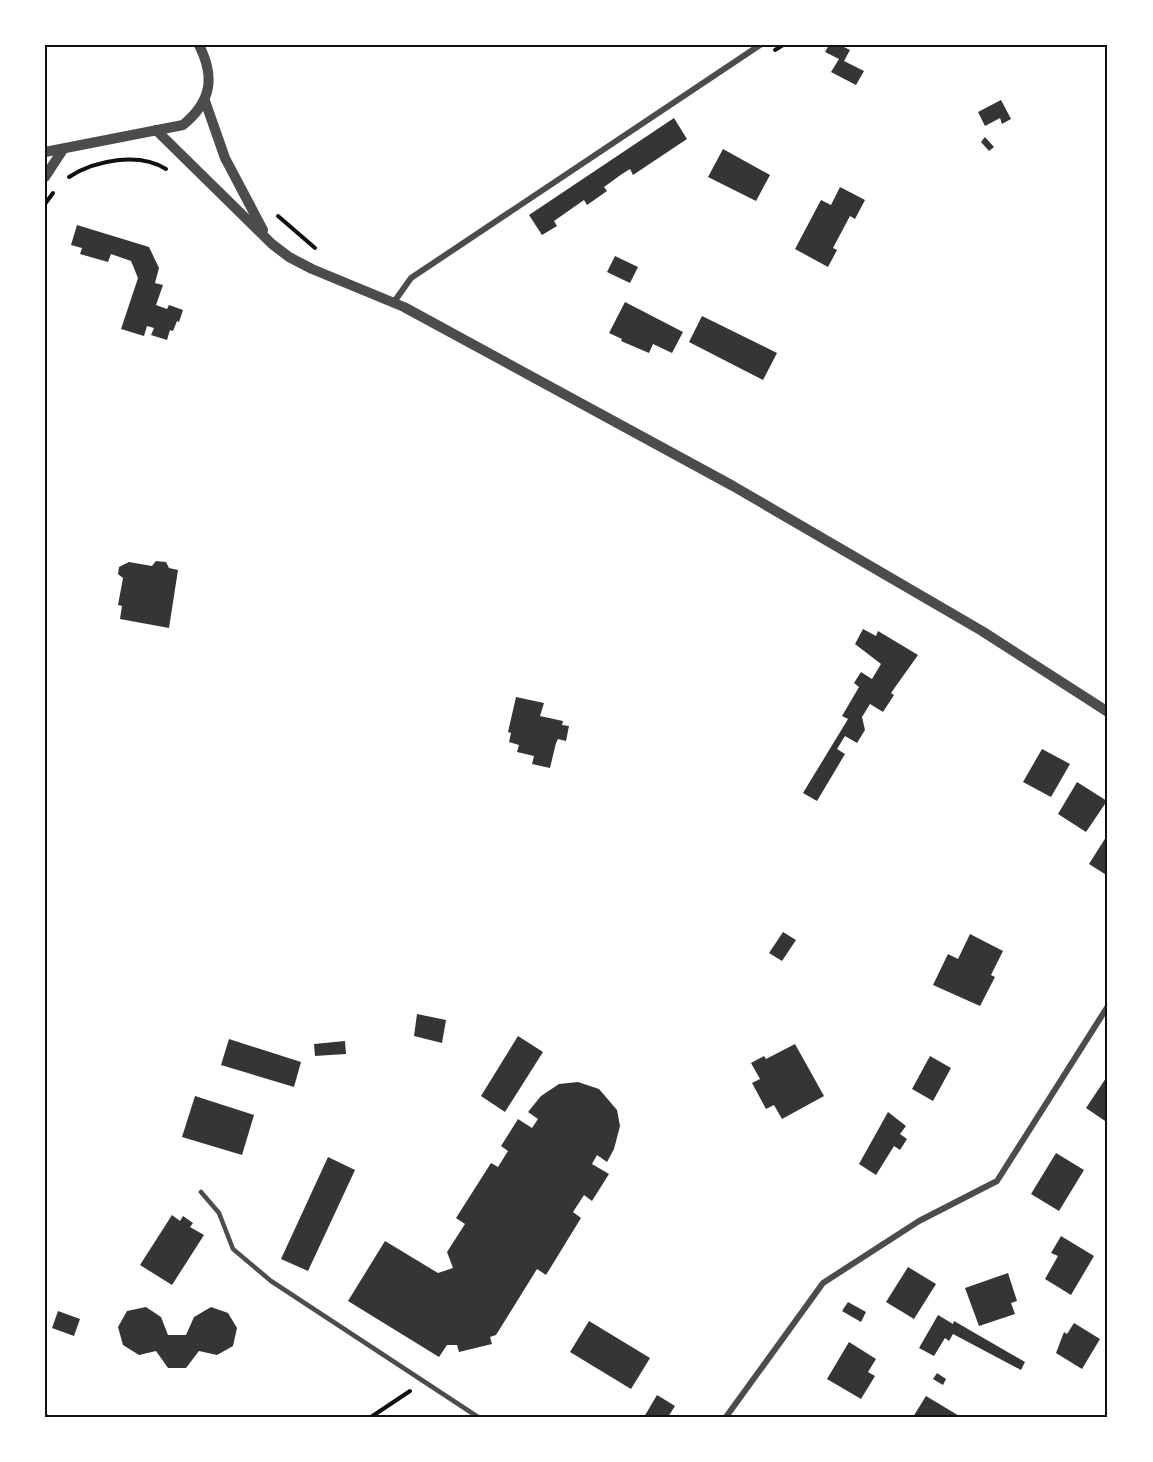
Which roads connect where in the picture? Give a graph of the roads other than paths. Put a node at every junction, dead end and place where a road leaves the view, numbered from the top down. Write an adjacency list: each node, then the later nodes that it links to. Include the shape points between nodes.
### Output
1 (199, 45): 3 (street, via 207,63)
2 (760, 45): 9 (street, via 411,278)
3 (205, 101): 4 (street, via 183,125); 8 (street, via 225,158)
4 (156, 130): 5 (street); 8 (street)
5 (62, 151): 6 (street); 7 (street)
6 (45, 152)
7 (45, 177)
8 (269, 241): 9 (street, via 312,270)
9 (394, 302): 10 (street, via 872,564)
10 (1108, 712)
11 (1108, 1006): 14 (street, via 997,1181 919,1221 823,1283)
12 (201, 1192): 13 (lane, via 219,1213 232,1250 271,1281)
13 (478, 1417)
14 (726, 1417)

